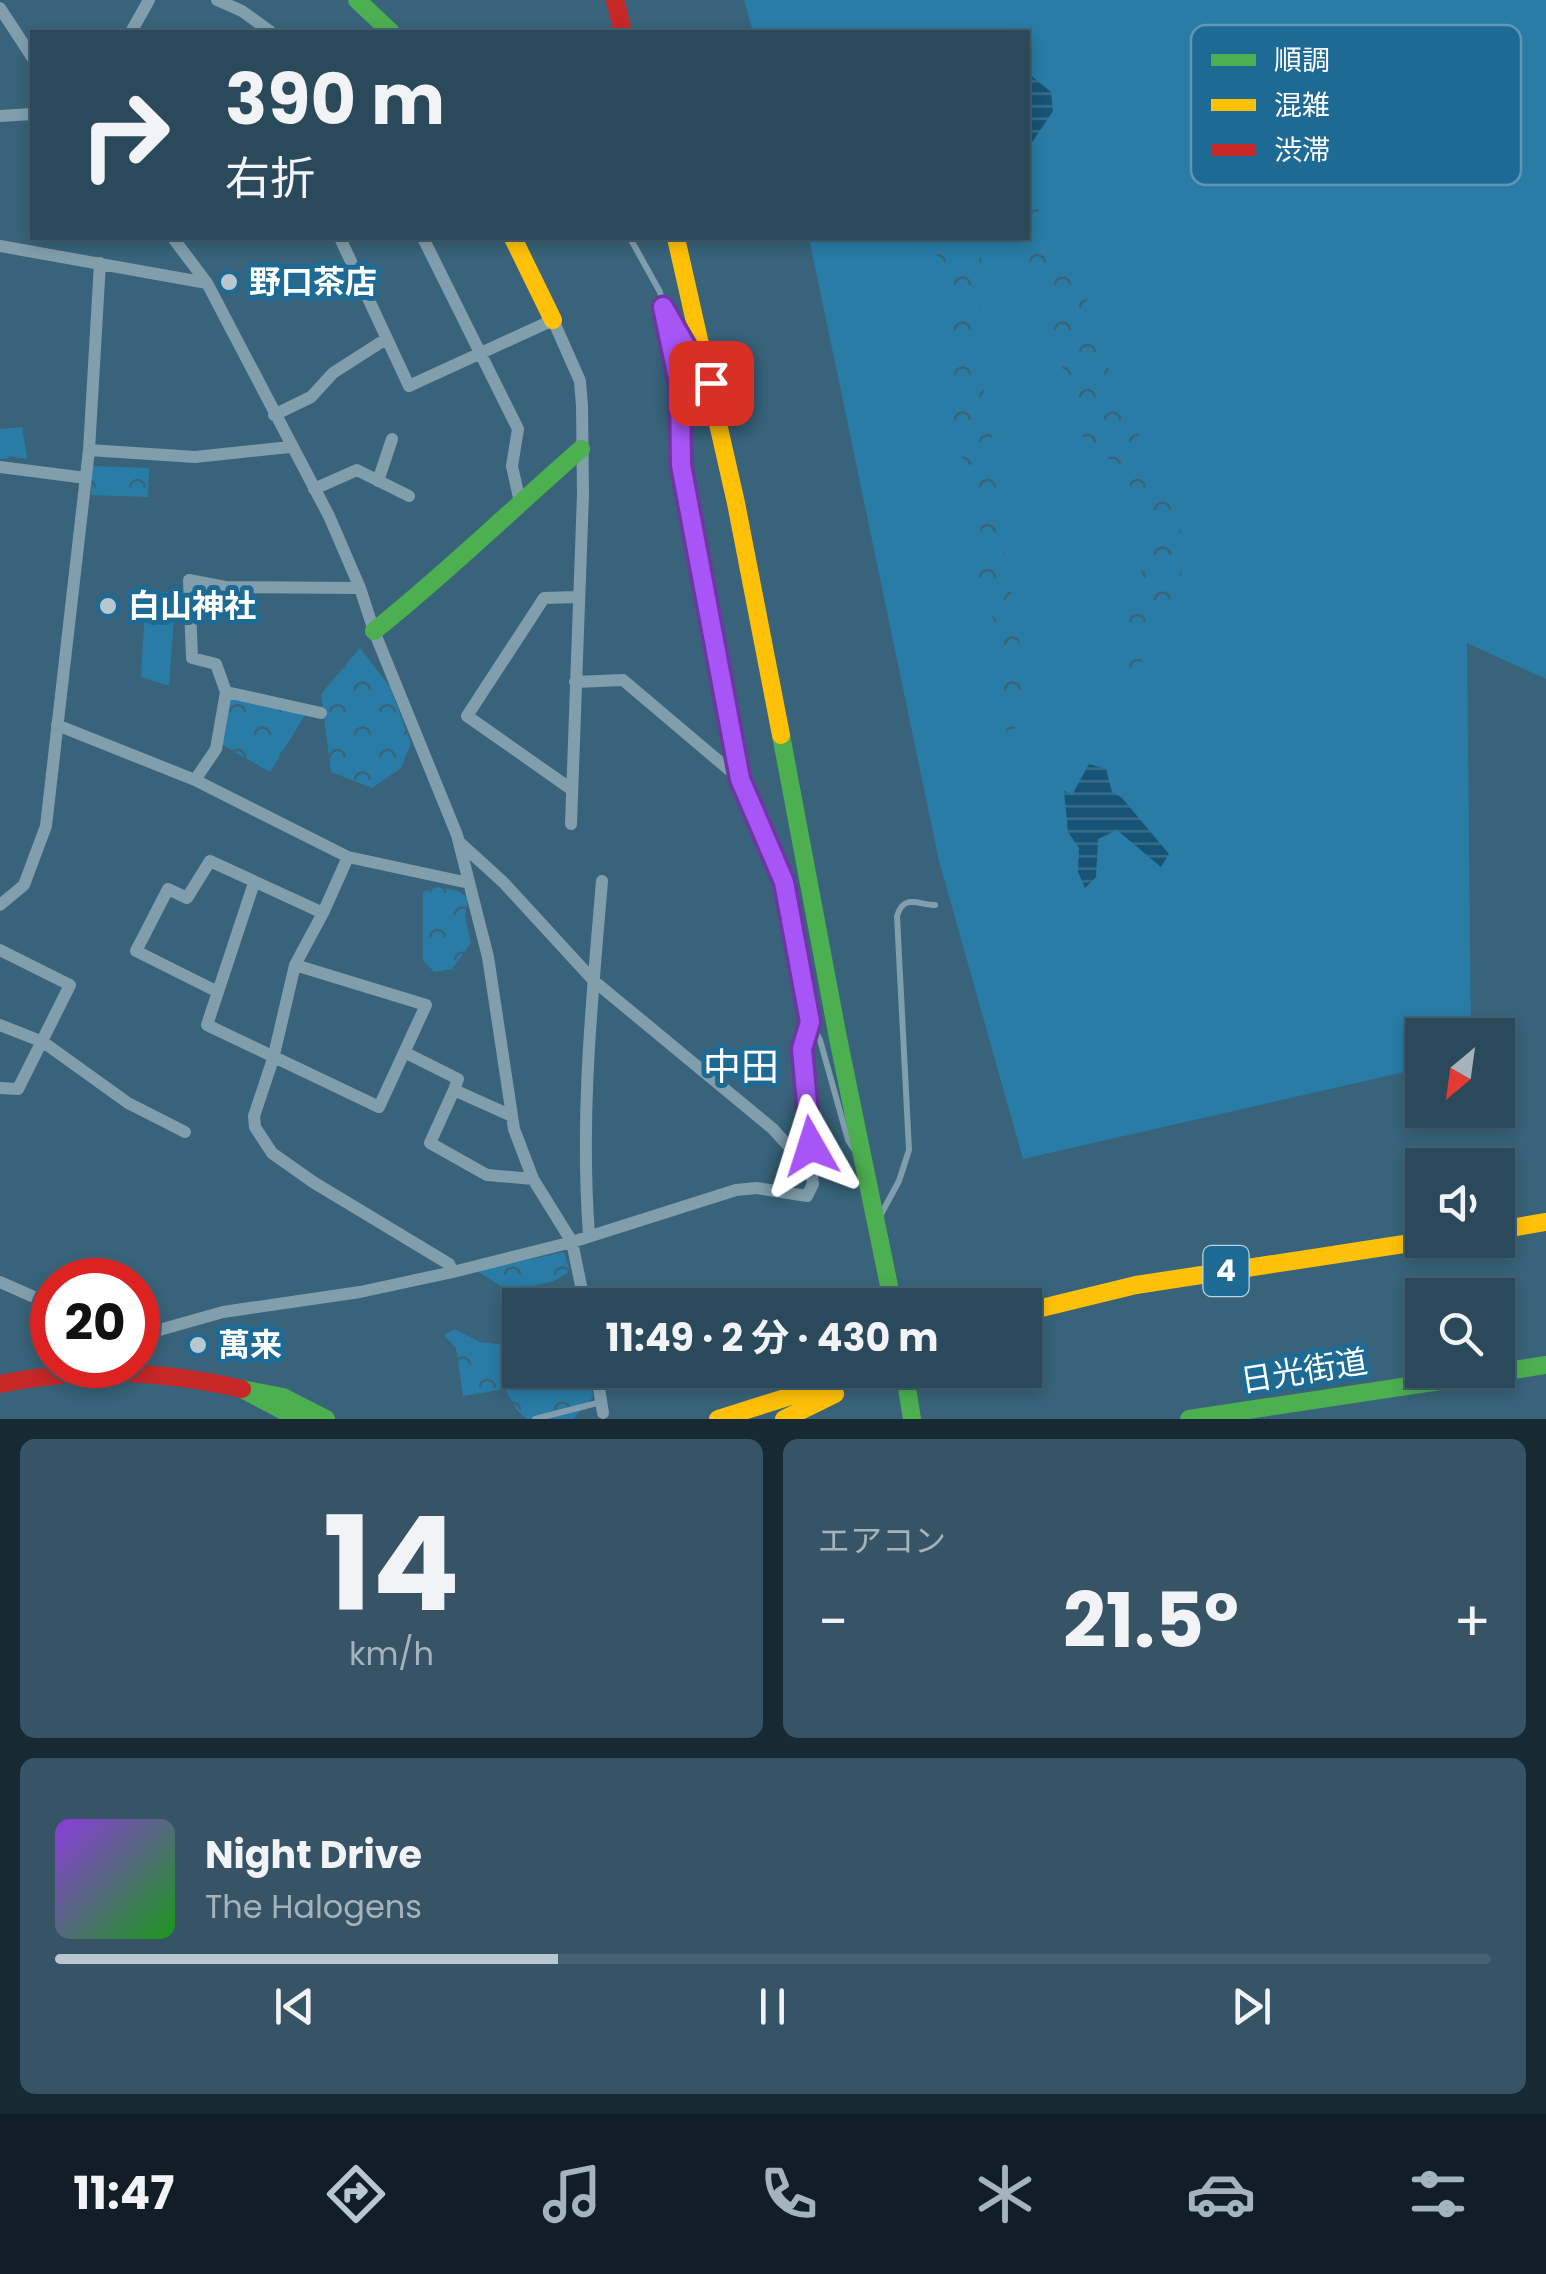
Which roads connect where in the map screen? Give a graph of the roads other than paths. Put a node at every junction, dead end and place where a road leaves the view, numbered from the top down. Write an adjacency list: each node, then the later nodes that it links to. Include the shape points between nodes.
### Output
1 (149, 0): 6 (street)
2 (217, 0): 7 (street)
3 (358, 0): 8 (main road)
4 (615, 0): 9 (main road)
5 (0, 8): 10 (street)
6 (132, 30)
7 (268, 30)
8 (390, 30)
9 (623, 30)
10 (30, 54)
11 (30, 114): 12 (street)
12 (0, 116)
13 (175, 240): 21 (street)
14 (341, 240): 24 (street)
15 (424, 240): 25 (street)
16 (514, 240): 23 (main road)
17 (631, 240): 22 (lane)
18 (676, 240): 26 (main road)
19 (0, 246): 20 (street)
20 (100, 263): 21 (street); 31 (street)
21 (207, 282): 27 (street)
22 (663, 307): 26 (lane); 45 (lane, via 680,388 681,465)
23 (553, 320): 25 (street); 30 (street, via 580,381)
24 (386, 338): 25 (street, via 410,386); 27 (street, via 332,373 311,397)
25 (482, 354): 37 (street, via 518,429 512,466)
26 (711, 383): 70 (main road)
27 (274, 415): 29 (street)
28 (392, 439): 34 (street)
29 (290, 446): 31 (street, via 196,458); 35 (street)
30 (581, 449): 37 (main road); 39 (street)
31 (89, 450): 33 (street)
32 (0, 468): 33 (street)
33 (86, 478): 44 (street)
34 (378, 480): 35 (street, via 357,470); 36 (street)
35 (314, 489): 38 (street)
36 (408, 496)
37 (520, 502): 40 (main road)
38 (360, 588): 40 (street); 42 (street, via 225,587 189,580 192,658 216,664)
39 (578, 597): 41 (street); 47 (street, via 544,598 467,716)
40 (374, 630): 49 (street)
41 (575, 682): 45 (street, via 623,680); 47 (street)
42 (226, 692): 43 (street); 46 (street, via 216,750)
43 (321, 713)
44 (57, 725): 46 (street); 54 (street, via 46,826 24,885)
45 (740, 779): 61 (lane, via 784,882)
46 (195, 780): 50 (street)
47 (571, 789): 48 (street)
48 (571, 824)
49 (459, 842): 53 (street); 59 (street)
50 (348, 857): 53 (street); 56 (street)
51 (602, 882): 59 (street)
52 (254, 883): 56 (street); 60 (street); 60 (street, via 210,861 187,898 168,890 136,951)
53 (469, 883): 68 (street, via 488,957)
54 (0, 905)
55 (935, 905): 73 (lane, via 906,902 897,916 910,1140 899,1181)
56 (323, 913): 58 (street)
57 (0, 950): 63 (street, via 70,985)
58 (295, 965): 64 (street, via 426,1005); 65 (street)
59 (594, 982): 71 (street, via 773,1129); 76 (street, via 583,1156)
60 (218, 992): 65 (street, via 206,1025)
61 (810, 1022): 70 (lane, via 848,1140); 71 (lane, via 802,1049 812,1160)
62 (0, 1025): 63 (street)
63 (43, 1042): 66 (street, via 18,1089); 69 (street, via 128,1103)
64 (406, 1053): 65 (street, via 378,1107); 67 (street, via 458,1079)
65 (273, 1058): 79 (street, via 254,1116 258,1138 312,1182)
66 (0, 1088)
67 (454, 1090): 68 (street); 72 (street, via 430,1143 487,1175)
68 (512, 1116): 72 (street)
69 (185, 1132)
70 (859, 1154): 73 (main road)
71 (807, 1166): 76 (street, via 813,1184 807,1196 736,1190)
72 (533, 1179): 77 (street)
73 (874, 1222): 82 (main road)
74 (1546, 1222): 75 (main road)
75 (1515, 1227)
76 (589, 1234): 77 (street)
77 (572, 1242): 79 (street); 81 (street)
78 (1405, 1244): 84 (main road, 4, via 1136,1285)
79 (453, 1272): 85 (street, via 222,1312)
80 (0, 1282): 83 (street)
81 (581, 1288)
82 (889, 1288)
83 (30, 1295)
84 (1042, 1308)
85 (160, 1330)
86 (1546, 1365): 102 (main road, 日光街道)
87 (160, 1372): 94 (main road)
88 (30, 1379): 89 (main road)
89 (0, 1384)
90 (599, 1388): 95 (street)
91 (817, 1388): 99 (main road)
92 (847, 1388): 100 (main road)
93 (907, 1388): 101 (main road)
94 (242, 1389): 96 (main road); 97 (main road, via 283,1398)
95 (602, 1408): 98 (lane)
96 (298, 1419)
97 (326, 1419)
98 (535, 1419)
99 (718, 1419)
100 (784, 1419)
101 (912, 1419)
102 (1189, 1419)

